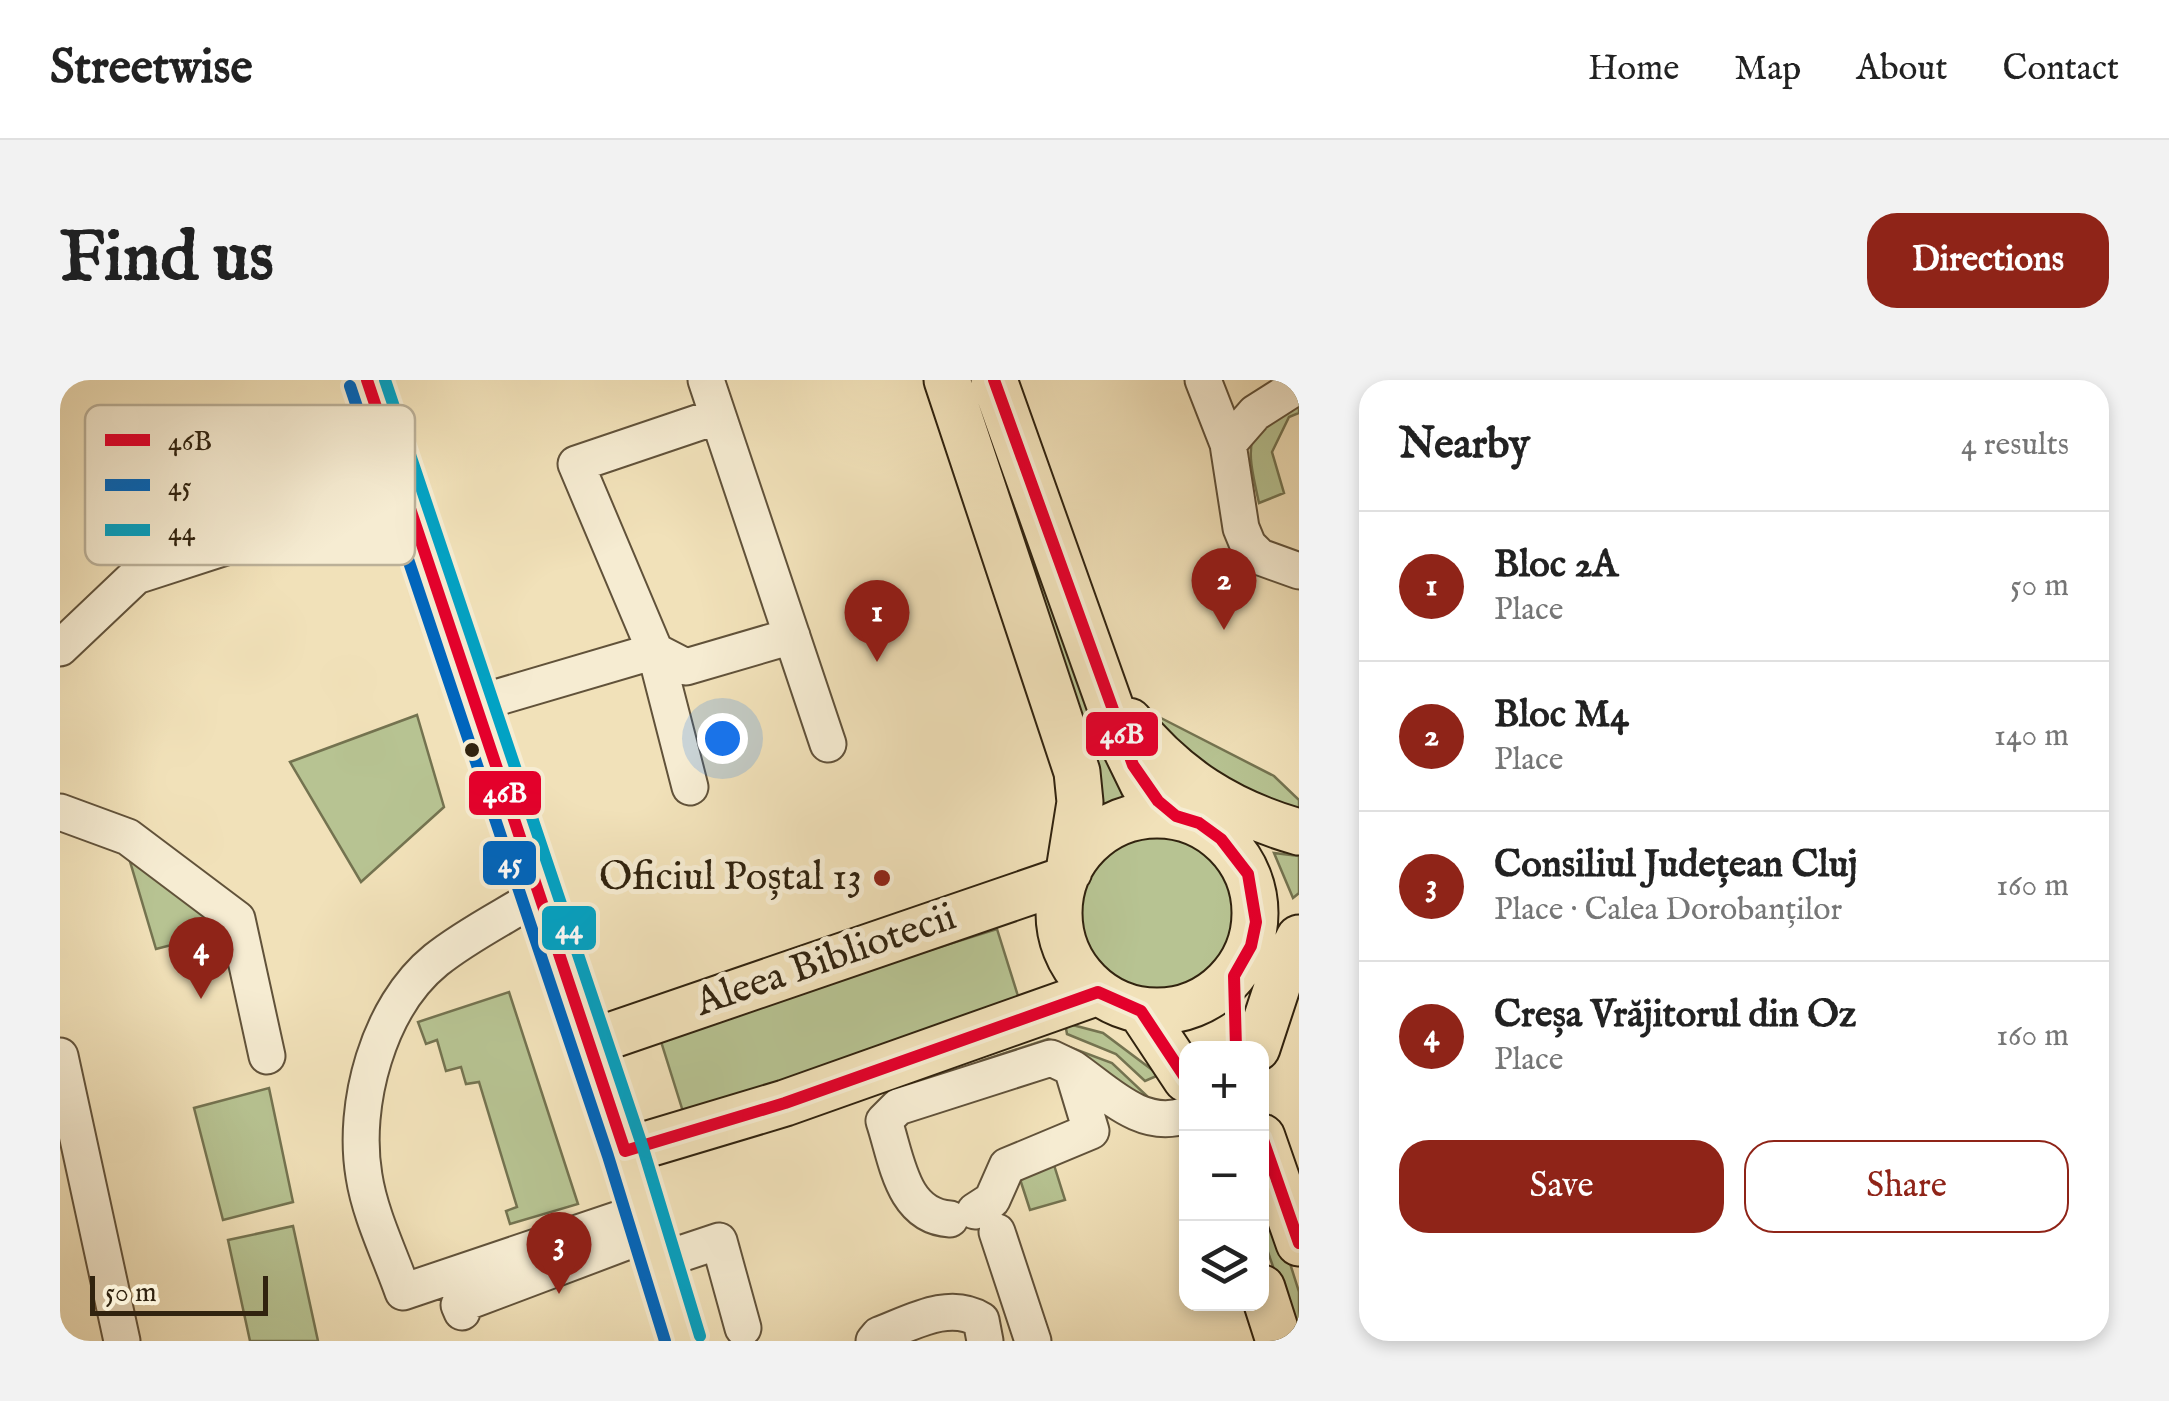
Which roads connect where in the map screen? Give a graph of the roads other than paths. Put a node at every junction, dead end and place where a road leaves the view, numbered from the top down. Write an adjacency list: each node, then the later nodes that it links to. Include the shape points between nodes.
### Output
1 (366, 380): 7 (main road)
2 (706, 380): 8 (street)
3 (947, 380): 24 (main road, via 1078,772 1079,817)
4 (994, 380): 16 (main road)
5 (1203, 380): 9 (street)
6 (1299, 385): 9 (street, via 1255,412)
7 (375, 405)
8 (718, 416): 13 (street); 15 (street, via 576,464)
9 (1228, 444): 12 (street, via 1248,545)
10 (415, 519): 17 (main road)
11 (170, 565): 14 (street, via 136,576)
12 (1299, 572)
13 (792, 636): 15 (street, via 686,667); 18 (street)
14 (60, 648)
15 (655, 651): 17 (street); 19 (street)
16 (1102, 687): 21 (main road, via 1143,784); 22 (main road, via 1184,779 1226,806)
17 (476, 704): 25 (main road)
18 (828, 744)
19 (690, 787)
20 (60, 812): 36 (street, via 128,838 237,920)
21 (1187, 819): 23 (main road); 24 (main road, via 1154,814 1112,825 1080,852); 28 (main road, via 1236,853 1252,886 1256,922)
22 (1299, 832)
23 (1299, 844)
24 (1066, 875): 29 (main road, via 1058,901 1062,935); 33 (main road, Aleea Bibliotecii)
25 (540, 895): 33 (main road); 44 (street, via 434,961 397,1008 370,1071 359,1137 364,1180 403,1292)
26 (1299, 909): 28 (main road)
27 (1299, 938): 32 (main road)
28 (1237, 972): 30 (main road, via 1219,991 1182,1009); 31 (main road)
29 (1098, 992): 30 (main road); 34 (main road)
30 (1141, 1011): 38 (main road)
31 (1236, 1041)
32 (1259, 1041)
33 (589, 1043): 41 (main road)
34 (941, 1049): 39 (street); 41 (main road)
35 (60, 1056): 49 (street)
36 (267, 1056)
37 (1072, 1068): 39 (street, via 1052,1058); 40 (street, via 1148,1120); 43 (street, via 1091,1131 1008,1166)
38 (1179, 1068)
39 (971, 1084): 43 (street, via 898,1107 884,1121 912,1204 930,1218)
40 (1179, 1118)
41 (625, 1151): 44 (main road)
42 (1269, 1157): 45 (main road)
43 (974, 1221): 53 (street)
44 (651, 1235): 47 (street, via 459,1306); 48 (street, via 719,1241); 50 (main road)
45 (1299, 1242)
46 (1269, 1310): 54 (main road)
47 (462, 1312)
48 (743, 1328)
49 (122, 1341)
50 (684, 1341)
51 (874, 1341): 52 (street, via 965,1310 980,1320)
52 (985, 1341)
53 (1033, 1341)
54 (1279, 1341)

